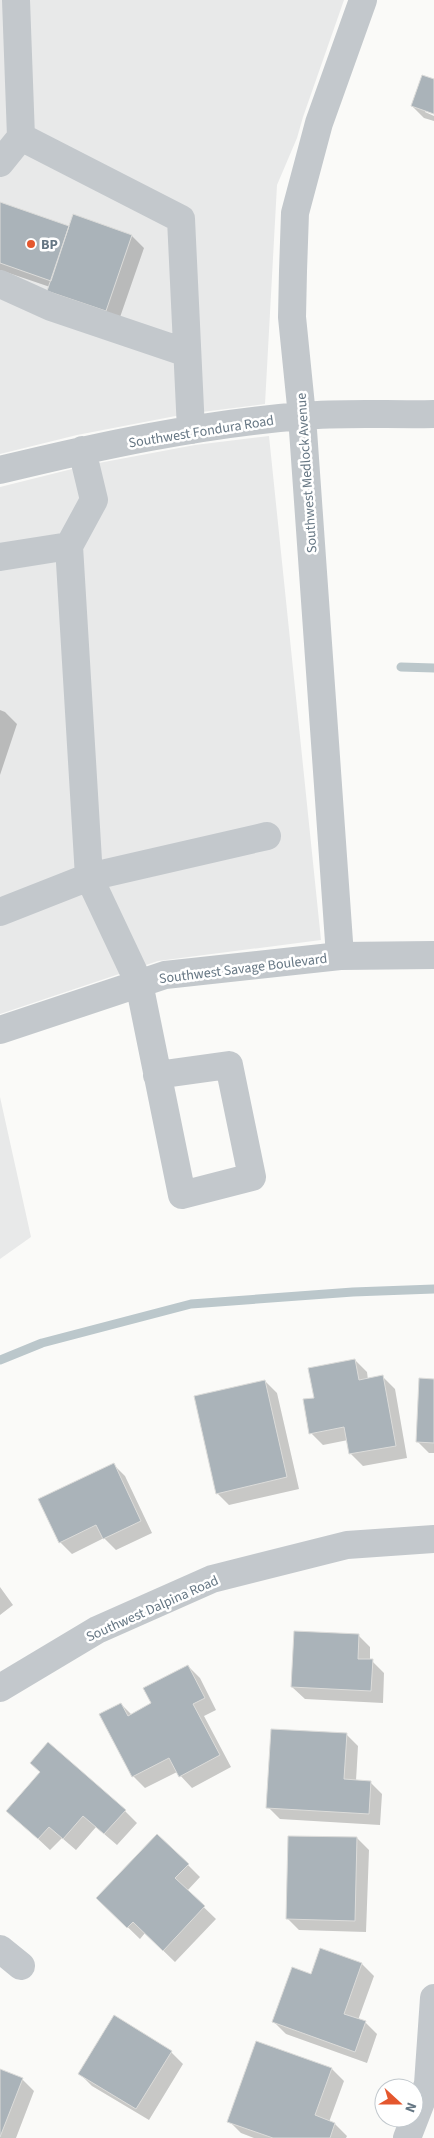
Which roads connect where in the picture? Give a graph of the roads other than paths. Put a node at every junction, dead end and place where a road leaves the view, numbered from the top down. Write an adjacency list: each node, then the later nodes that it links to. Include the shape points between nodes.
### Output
1 (16, 0): 3 (street)
2 (363, 0): 8 (street, Southwest Medlock Avenue, via 319,123 295,213 292,317)
3 (21, 137): 4 (street); 6 (street, via 181,219)
4 (0, 163)
5 (0, 284): 6 (street, via 51,306)
6 (187, 353): 9 (street)
7 (434, 414): 8 (street, Southwest Fondura Road)
8 (302, 416): 9 (street, Southwest Fondura Road); 18 (street, Southwest Medlock Avenue)
9 (191, 430): 10 (street, Southwest Fondura Road)
10 (82, 450): 11 (street, Southwest Fondura Road); 12 (street, via 94,500)
11 (0, 470)
12 (68, 546): 13 (street); 15 (street)
13 (0, 557)
14 (267, 836): 15 (street)
15 (89, 877): 16 (street); 19 (street)
16 (0, 912)
17 (434, 955): 18 (street, Southwest Savage Boulevard)
18 (340, 956): 19 (street, Southwest Savage Boulevard, via 165,975)
19 (139, 983): 20 (street, Southwest Savage Boulevard); 21 (street)
20 (0, 1030)
21 (157, 1075): 21 (street, via 182,1195 252,1177 229,1065)
22 (434, 1539): 23 (street, Southwest Dalpina Road, via 348,1545 212,1579 97,1630)
23 (0, 1688)
24 (0, 1949): 25 (street)
25 (21, 1966)
26 (434, 1998): 27 (street, via 428,2084)
27 (407, 2138)

